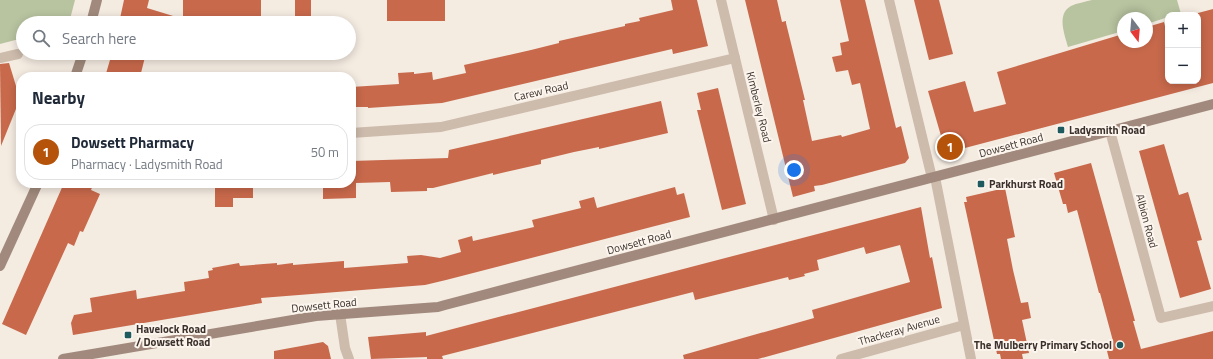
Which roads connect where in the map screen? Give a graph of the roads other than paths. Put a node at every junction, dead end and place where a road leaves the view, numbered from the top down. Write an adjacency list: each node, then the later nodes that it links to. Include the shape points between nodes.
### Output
1 (97, 0): 4 (street)
2 (720, 0): 7 (street, Kimberley Road)
3 (889, 0): 13 (street)
4 (93, 16)
5 (16, 54): 6 (street)
6 (0, 58)
7 (735, 58): 12 (street, Carew Road, via 441,127); 15 (street, Kimberley Road)
8 (81, 60): 9 (street)
9 (77, 72)
10 (1213, 104): 11 (street, Dowsett Road)
11 (1110, 131): 13 (street, Dowsett Road); 17 (street, Albion Road, via 1161,318)
12 (356, 133)
13 (933, 178): 15 (street, Dowsett Road); 19 (street)
14 (36, 188): 16 (street)
15 (774, 220): 18 (street, Dowsett Road, via 438,307)
16 (0, 266)
17 (1213, 306)
18 (340, 314): 20 (street, Dowsett Road); 21 (street)
19 (964, 325): 22 (street, Thackeray Avenue); 23 (street)
20 (63, 359)
21 (349, 359)
22 (841, 359)
23 (971, 359)

